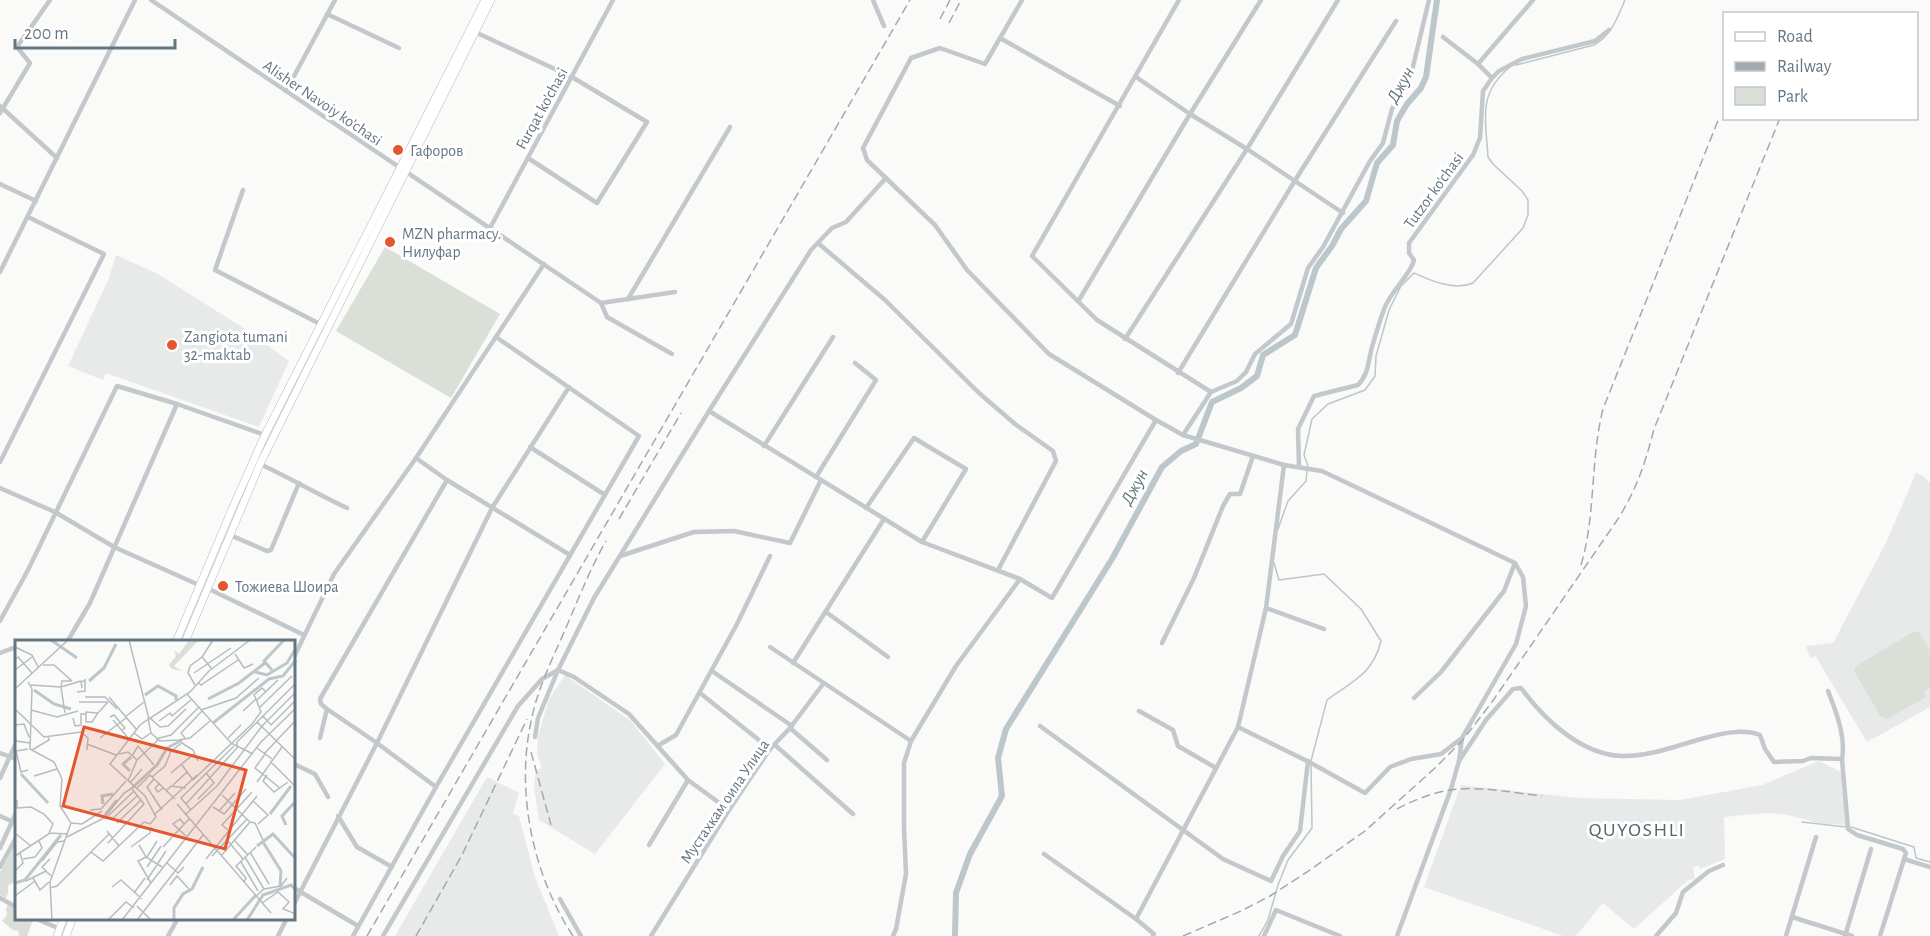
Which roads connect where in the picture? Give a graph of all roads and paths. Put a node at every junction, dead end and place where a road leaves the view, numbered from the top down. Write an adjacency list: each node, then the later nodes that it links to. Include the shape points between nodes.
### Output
1 (50, 0): 29 (street, via 17,47 30,63)
2 (135, 0): 33 (street)
3 (151, 0): 27 (street, Alisher Navoiy ko'chasi)
4 (335, 0): 15 (street)
5 (485, 0): 35 (main road)
6 (491, 0): 19 (main road)
7 (614, 0): 24 (street, Furqat ko'chasi)
8 (873, 0): 17 (street)
9 (1022, 0): 21 (street)
10 (1179, 0): 25 (street)
11 (1261, 0): 30 (street)
12 (1338, 0): 32 (street)
13 (1429, 0): 41 (street, via 1410,79 1392,109 1383,143)
14 (1533, 0): 23 (street)
15 (327, 14): 22 (street); 27 (street)
16 (1396, 21): 37 (street)
17 (884, 26)
18 (1609, 30): 26 (street, via 1595,41 1522,59 1499,70)
19 (475, 32): 24 (street); 35 (main road)
20 (1443, 37): 23 (street)
21 (1000, 38): 28 (street); 36 (street, via 985,64 940,48 911,58 863,148 867,160)
22 (399, 48)
23 (1478, 64): 26 (street)
24 (572, 76): 34 (street, Furqat ko'chasi); 34 (street, via 647,122 597,203)
25 (1136, 77): 28 (street); 30 (street)
26 (1492, 78): 72 (street, Tutzor ko‘chasi, via 1484,91 1480,138 1473,155 1409,243 1413,266 1385,304 1368,371 1358,385 1314,396 1298,429)
27 (286, 91): 35 (street, Alisher Navoiy ko'chasi)
28 (1120, 106): 49 (street, via 1032,256)
29 (1, 109): 33 (street)
30 (1190, 114): 32 (street); 49 (street)
31 (730, 127): 48 (street)
32 (1247, 149): 37 (street); 54 (street)
33 (57, 158): 40 (street)
34 (528, 158): 43 (street, Furqat ko'chasi)
35 (402, 170): 43 (street, Alisher Navoiy ko'chasi); 51 (main road); 70 (main road)
36 (886, 178): 44 (street, via 846,222 832,228); 62 (street, via 935,225 967,270 1049,354)
37 (1294, 182): 41 (street); 57 (street)
38 (0, 184): 40 (street)
39 (243, 190): 51 (street, via 215,270)
40 (36, 201): 42 (street)
41 (1342, 213): 59 (street, via 1308,268 1291,324 1255,354 1237,381)
42 (28, 217): 46 (street); 69 (street, via 104,254)
43 (490, 228): 45 (street, Alisher Navoiy ko'chasi)
44 (818, 243): 61 (street); 90 (street, via 885,300 979,393 1053,452 1056,461)
45 (544, 264): 50 (street, Alisher Navoiy ko'chasi); 52 (street)
46 (0, 272)
47 (675, 292): 48 (street)
48 (628, 299): 50 (street)
49 (1079, 300): 54 (street, via 1097,320)
50 (601, 303): 55 (street, Alisher Navoiy ko'chasi, via 607,317)
51 (320, 324): 63 (main road)
52 (496, 337): 58 (street); 68 (street)
53 (833, 337): 65 (street)
54 (1125, 339): 57 (street)
55 (672, 354)
56 (855, 363): 73 (street, via 876,380)
57 (1178, 373): 59 (street)
58 (569, 387): 66 (street); 77 (street, via 639,436)
59 (1210, 392): 64 (street)
60 (177, 404): 63 (street); 81 (street, via 117,386); 85 (street)
61 (709, 411): 65 (street); 87 (street)
62 (1156, 420): 64 (street); 91 (street, via 1052,598)
63 (265, 435): 92 (main road)
64 (1183, 435): 67 (street)
65 (764, 446): 73 (street)
66 (530, 447): 77 (street); 79 (street)
67 (1252, 456): 71 (street); 101 (street, via 1240,494 1230,494 1223,506)
68 (416, 458): 74 (street); 97 (street, via 334,574)
69 (0, 462)
70 (260, 464): 75 (street); 83 (main road)
71 (1284, 465): 72 (street); 93 (street)
72 (1299, 467): 89 (street, via 1322,471)
73 (819, 479): 80 (street); 87 (street, via 790,543 734,531 694,532)
74 (447, 480): 79 (street); 114 (street, via 321,696 321,704)
75 (299, 483): 78 (street); 83 (street, via 271,550)
76 (0, 488): 81 (street)
77 (605, 495): 86 (street)
78 (347, 508)
79 (492, 508): 86 (street); 123 (street)
80 (866, 508): 82 (street); 84 (street, via 914,438 966,470)
81 (55, 512): 85 (street); 95 (street)
82 (884, 519): 84 (street); 94 (street)
83 (229, 535): 92 (main road)
84 (922, 542): 90 (street)
85 (114, 547): 92 (street); 98 (street)
86 (570, 555): 138 (street)
87 (620, 556): 108 (street)
88 (770, 556): 109 (street)
89 (1515, 563): 113 (street, via 1504,591 1456,655); 121 (street, via 1523,577 1526,606 1516,644)
90 (998, 570): 91 (street)
91 (1020, 579): 122 (street, via 956,666)
92 (203, 586): 97 (street); 99 (main road); 100 (main road)
93 (1266, 608): 96 (street); 118 (street)
94 (826, 612): 106 (street); 107 (street)
95 (0, 621)
96 (1324, 629)
97 (304, 635): 105 (street)
98 (69, 640)
99 (177, 640)
100 (186, 640)
101 (1162, 643)
102 (770, 646): 107 (street)
103 (15, 647): 104 (street)
104 (0, 653)
105 (296, 653)
106 (888, 657)
107 (794, 663): 110 (street)
108 (558, 670): 119 (street, via 538,718); 125 (street, via 629,714); 180 (street, via 542,679 518,706)
109 (712, 671): 112 (street); 117 (street)
110 (823, 684): 117 (street, Мустахкам оила Улица); 122 (street)
111 (1828, 691): 130 (street, via 1844,749)
112 (699, 693): 125 (street, via 675,735); 126 (street)
113 (1414, 698)
114 (327, 709): 120 (street); 123 (street)
115 (1139, 711): 135 (street, via 1173,730 1178,746)
116 (1040, 726): 146 (street)
117 (791, 727): 126 (street, Мустахкам оила Улица); 131 (street)
118 (1238, 727): 132 (street); 135 (street)
119 (535, 737)
120 (320, 738)
121 (1462, 738): 132 (street, via 1441,754 1390,767 1365,793); 133 (street)
122 (911, 741): 183 (street, via 904,763 906,874)
123 (377, 743): 138 (street); 144 (street)
124 (15, 745): 128 (street)
125 (659, 745): 137 (street)
126 (773, 747): 141 (street, Мустахкам оила Улица); 142 (street)
127 (0, 753): 128 (street)
128 (10, 756): 129 (street); 136 (street)
129 (15, 758)
130 (1842, 759): 133 (street, via 1774,762 1760,735 1749,731 1620,756 1593,750 1562,731 1534,706 1521,688 1513,689 1486,720); 155 (street, via 1848,829 1903,849)
131 (827, 760)
132 (1308, 761): 146 (street, via 1300,831 1282,856 1271,881 1223,859)
133 (1459, 761): 174 (street)
134 (296, 765): 139 (street, via 315,774)
135 (1216, 768): 146 (street)
136 (0, 778)
137 (688, 780): 141 (street); 150 (street)
138 (436, 787): 158 (street)
139 (328, 797)
140 (3, 809): 143 (street)
141 (729, 810): 182 (street, Мустахкам оила Улица)
142 (853, 814)
143 (0, 816): 145 (street)
144 (338, 816): 158 (street, via 357,847); 161 (street)
145 (15, 822): 147 (street)
146 (1182, 831): 167 (street)
147 (3, 835): 151 (street)
148 (1816, 837): 166 (street)
149 (15, 840): 154 (street)
150 (650, 845)
151 (0, 848)
152 (1871, 849): 175 (street)
153 (1044, 854): 167 (street)
154 (2, 858): 157 (street)
155 (1904, 859): 159 (street); 191 (street)
156 (1724, 865): 188 (street, via 1709,871 1683,892 1676,913)
157 (0, 867)
158 (392, 867): 172 (street)
159 (1930, 867)
160 (296, 889): 161 (street)
161 (301, 892): 164 (street); 172 (street)
162 (0, 898): 165 (street)
163 (560, 899): 181 (street)
164 (296, 901)
165 (15, 906)
166 (1792, 917): 175 (street); 189 (street)
167 (1136, 919): 184 (street)
168 (40, 921): 173 (street)
169 (72, 921): 176 (main road)
170 (176, 921): 177 (street)
171 (286, 921): 178 (street)
172 (358, 926): 179 (street)
173 (58, 933)
174 (1398, 934): 187 (street)
175 (1845, 935): 190 (street)
176 (66, 936)
177 (168, 936)
178 (278, 936)
179 (353, 936)
180 (383, 936)
181 (581, 936)
182 (651, 936)
183 (893, 936)
184 (1153, 936)
185 (1264, 936): 186 (street, via 1276,910)
186 (1340, 936)
187 (1406, 936)
188 (1656, 936)
189 (1786, 936)
190 (1852, 936)
191 (1880, 936)

